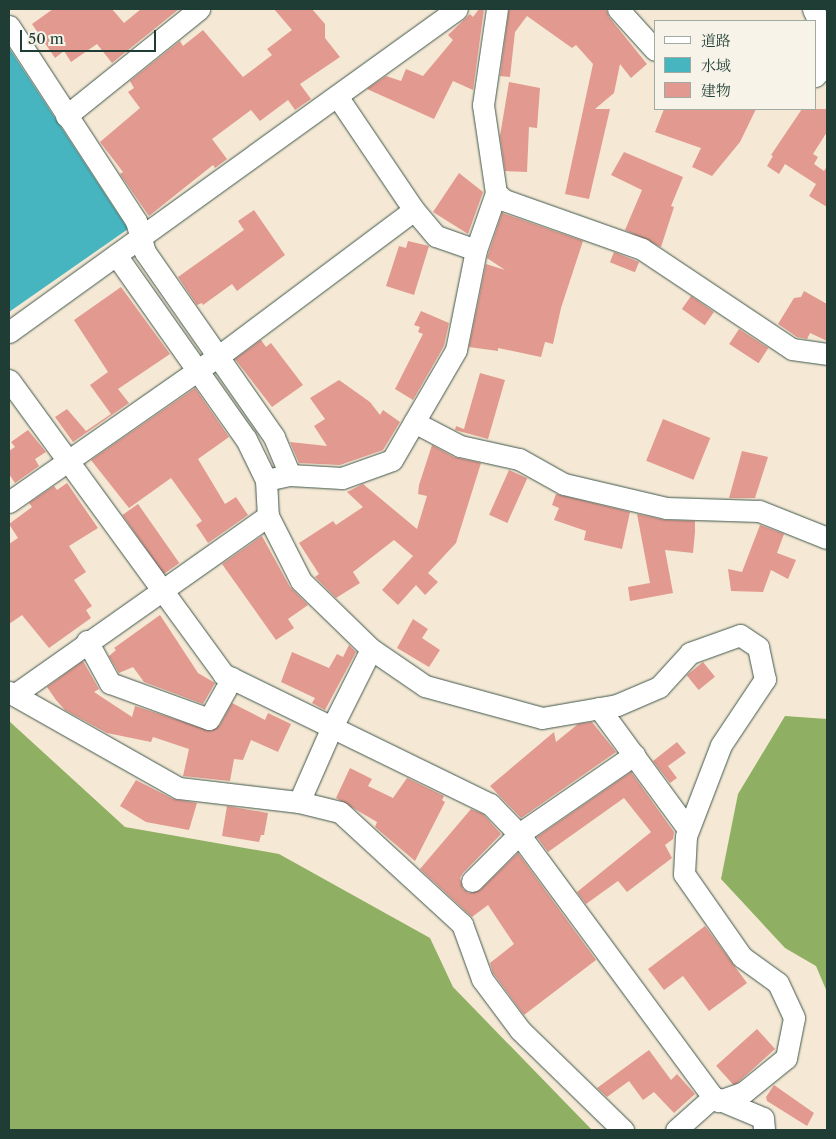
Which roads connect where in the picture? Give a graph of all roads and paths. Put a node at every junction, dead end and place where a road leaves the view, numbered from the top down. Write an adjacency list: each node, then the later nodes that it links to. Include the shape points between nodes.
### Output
1 (198, 9): 10 (street)
2 (457, 9): 9 (street)
3 (497, 9): 11 (street, via 483,105)
4 (618, 9): 7 (street)
5 (813, 9): 8 (street, via 824,33 822,68)
6 (9, 26): 10 (street)
7 (654, 49)
8 (816, 75)
9 (336, 96): 12 (street); 13 (street)
10 (66, 116): 13 (street, via 136,221)
11 (496, 193): 14 (street); 17 (street, via 504,200 642,249 792,349)
12 (414, 210): 14 (street, via 436,236); 18 (street)
13 (141, 237): 15 (street); 18 (street, via 144,252)
14 (476, 250): 21 (street, via 456,350)
15 (116, 256): 16 (street); 19 (street)
16 (9, 332)
17 (827, 354)
18 (220, 355): 19 (street); 23 (street, via 274,438)
19 (196, 370): 22 (street); 24 (street, via 246,439)
20 (9, 380): 22 (street)
21 (414, 422): 23 (street, via 392,460 342,478); 27 (street, via 460,446 519,459 564,484 666,508 759,511)
22 (67, 459): 25 (street); 28 (street)
23 (290, 475): 24 (street)
24 (266, 480): 26 (street)
25 (9, 502)
26 (268, 516): 28 (street); 30 (street, via 301,581)
27 (827, 538)
28 (161, 589): 29 (street); 31 (street, via 223,674)
29 (87, 641): 31 (street, via 110,683 208,719); 32 (street)
30 (372, 649): 33 (street, via 425,686 542,718); 34 (street)
31 (232, 678): 34 (street)
32 (11, 693): 36 (street, via 179,788)
33 (599, 708): 35 (street); 37 (street, via 659,687 690,653 740,635 758,647 766,679 721,745)
34 (332, 727): 36 (street); 38 (street, via 490,804)
35 (634, 755): 37 (street); 38 (street)
36 (299, 802): 41 (street, via 340,812 462,924 482,979 520,1030)
37 (688, 829): 40 (street, via 684,874 742,956 778,983 794,1018 786,1058 744,1092)
38 (519, 834): 39 (street); 40 (street)
39 (472, 881)
40 (716, 1099): 42 (street); 43 (street, via 763,1118)
41 (623, 1130)
42 (676, 1130)
43 (764, 1130)

